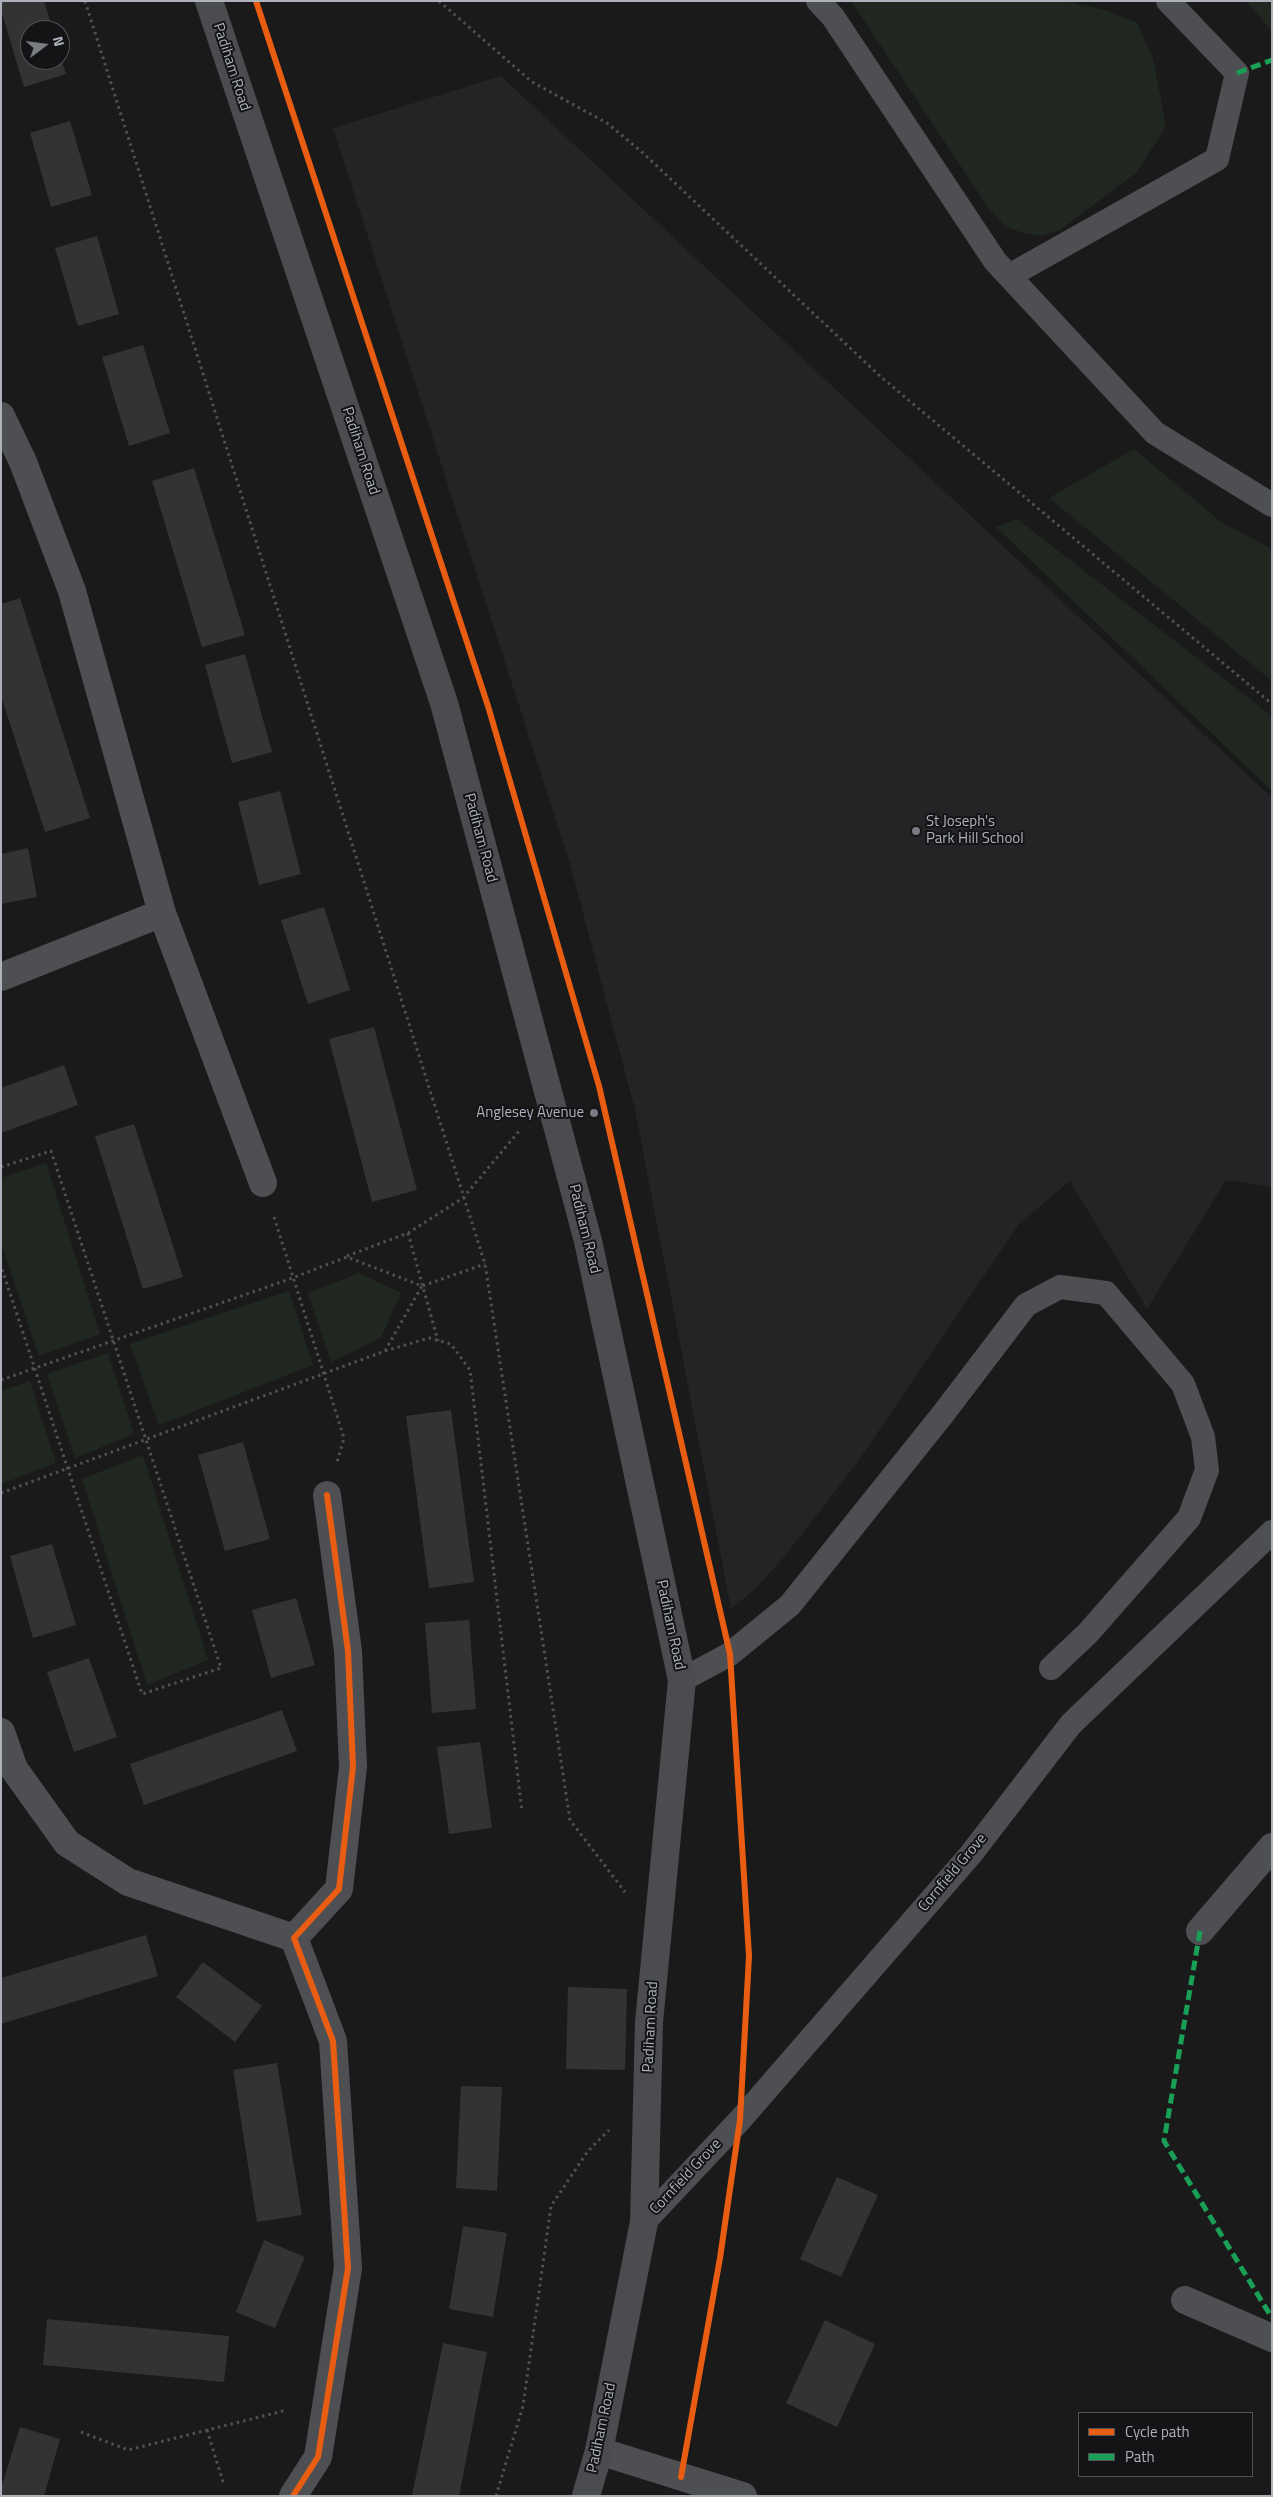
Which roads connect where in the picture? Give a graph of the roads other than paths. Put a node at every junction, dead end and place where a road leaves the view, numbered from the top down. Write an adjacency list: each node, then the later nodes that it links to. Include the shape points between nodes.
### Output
1 (209, 1): 13 (main road, Padiham Road, via 444,703 588,1241)
2 (818, 1): 4 (lane, via 832,17 995,261)
3 (1168, 1): 4 (lane, via 1237,73 1217,159)
4 (1009, 276): 6 (lane, via 1155,433)
5 (1, 416): 7 (street, via 23,462 72,591)
6 (1272, 505)
7 (162, 913): 8 (street); 9 (street)
8 (1, 977)
9 (263, 1183)
10 (327, 1495): 17 (street, via 348,1651 353,1768 339,1888)
11 (1272, 1532): 18 (lane, Cornfield Grove, via 1071,1724 970,1854 740,2120)
12 (1051, 1668): 13 (lane, via 1088,1633 1189,1518 1207,1470 1202,1437 1183,1384 1158,1352 1106,1293 1060,1288 1026,1305 790,1605 730,1654)
13 (682, 1680): 18 (main road, Padiham Road, via 649,2022)
14 (1, 1732): 17 (street, via 14,1768 67,1843 128,1882)
15 (1272, 1847): 16 (street)
16 (1200, 1931)
17 (294, 1938): 22 (street, via 333,2041 348,2268 318,2457)
18 (644, 2222): 21 (main road, Padiham Road)
19 (1185, 2300): 20 (street)
20 (1272, 2338)
21 (599, 2451): 23 (main road, Padiham Road); 24 (street)
22 (293, 2496)
23 (586, 2496)
24 (743, 2496)

